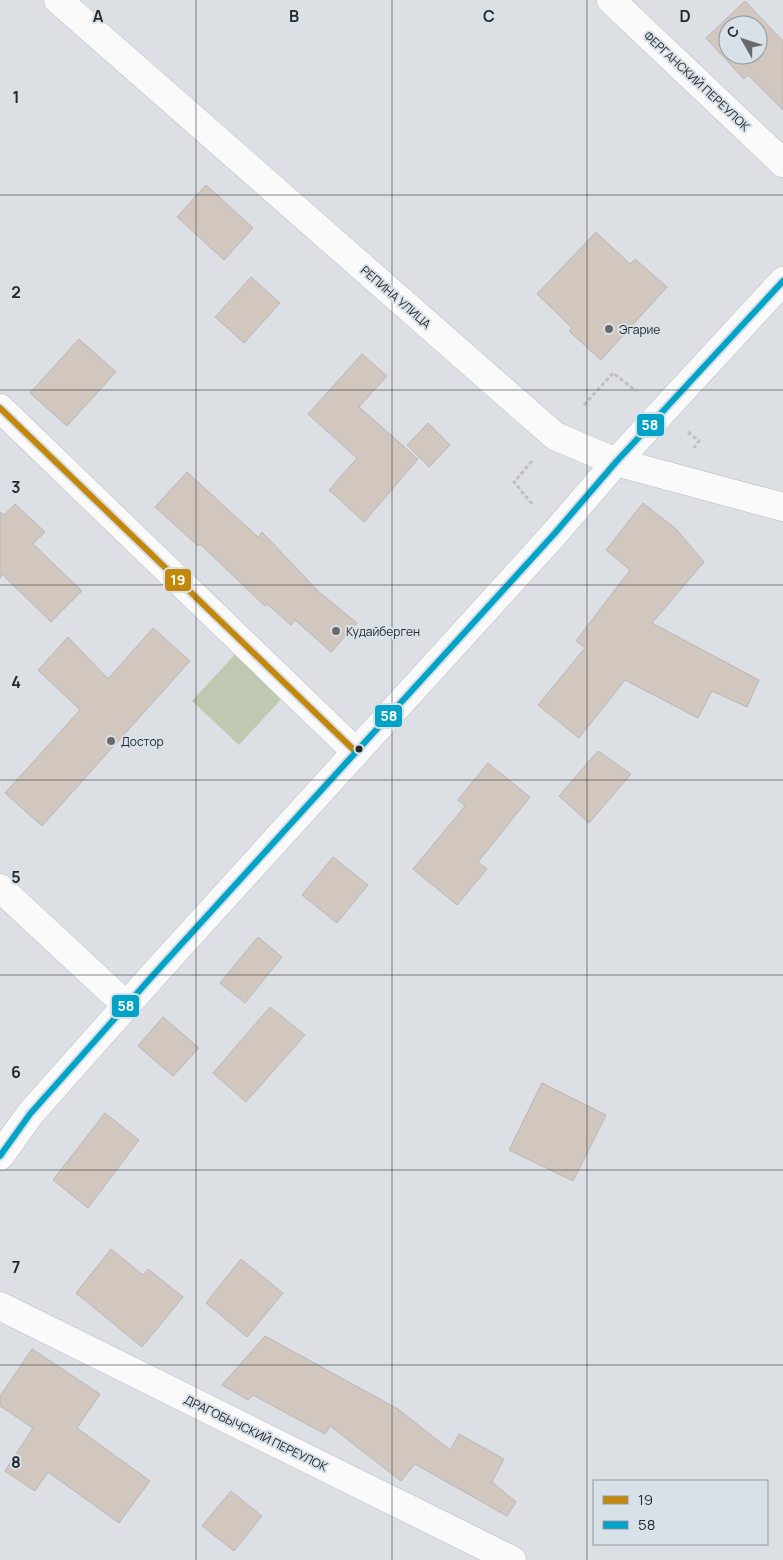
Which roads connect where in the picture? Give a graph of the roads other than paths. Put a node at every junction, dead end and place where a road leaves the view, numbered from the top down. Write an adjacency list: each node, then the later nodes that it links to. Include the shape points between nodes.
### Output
1 (58, 0): 6 (street, РЕПИНА УЛИЦА, via 555,436)
2 (611, 0): 3 (street, ФЕРГАНСКИЙ ПЕРЕУЛОК)
3 (783, 163)
4 (783, 281): 6 (street)
5 (0, 408): 8 (street)
6 (616, 462): 7 (street, РЕПИНА УЛИЦА); 8 (street)
7 (783, 507)
8 (356, 752): 10 (street)
9 (0, 888): 10 (street)
10 (127, 1006): 11 (street, via 30,1114)
11 (0, 1156)
12 (0, 1306): 13 (street, ДРАГОБЫЧСКИЙ ПЕРЕУЛОК)
13 (512, 1560)

